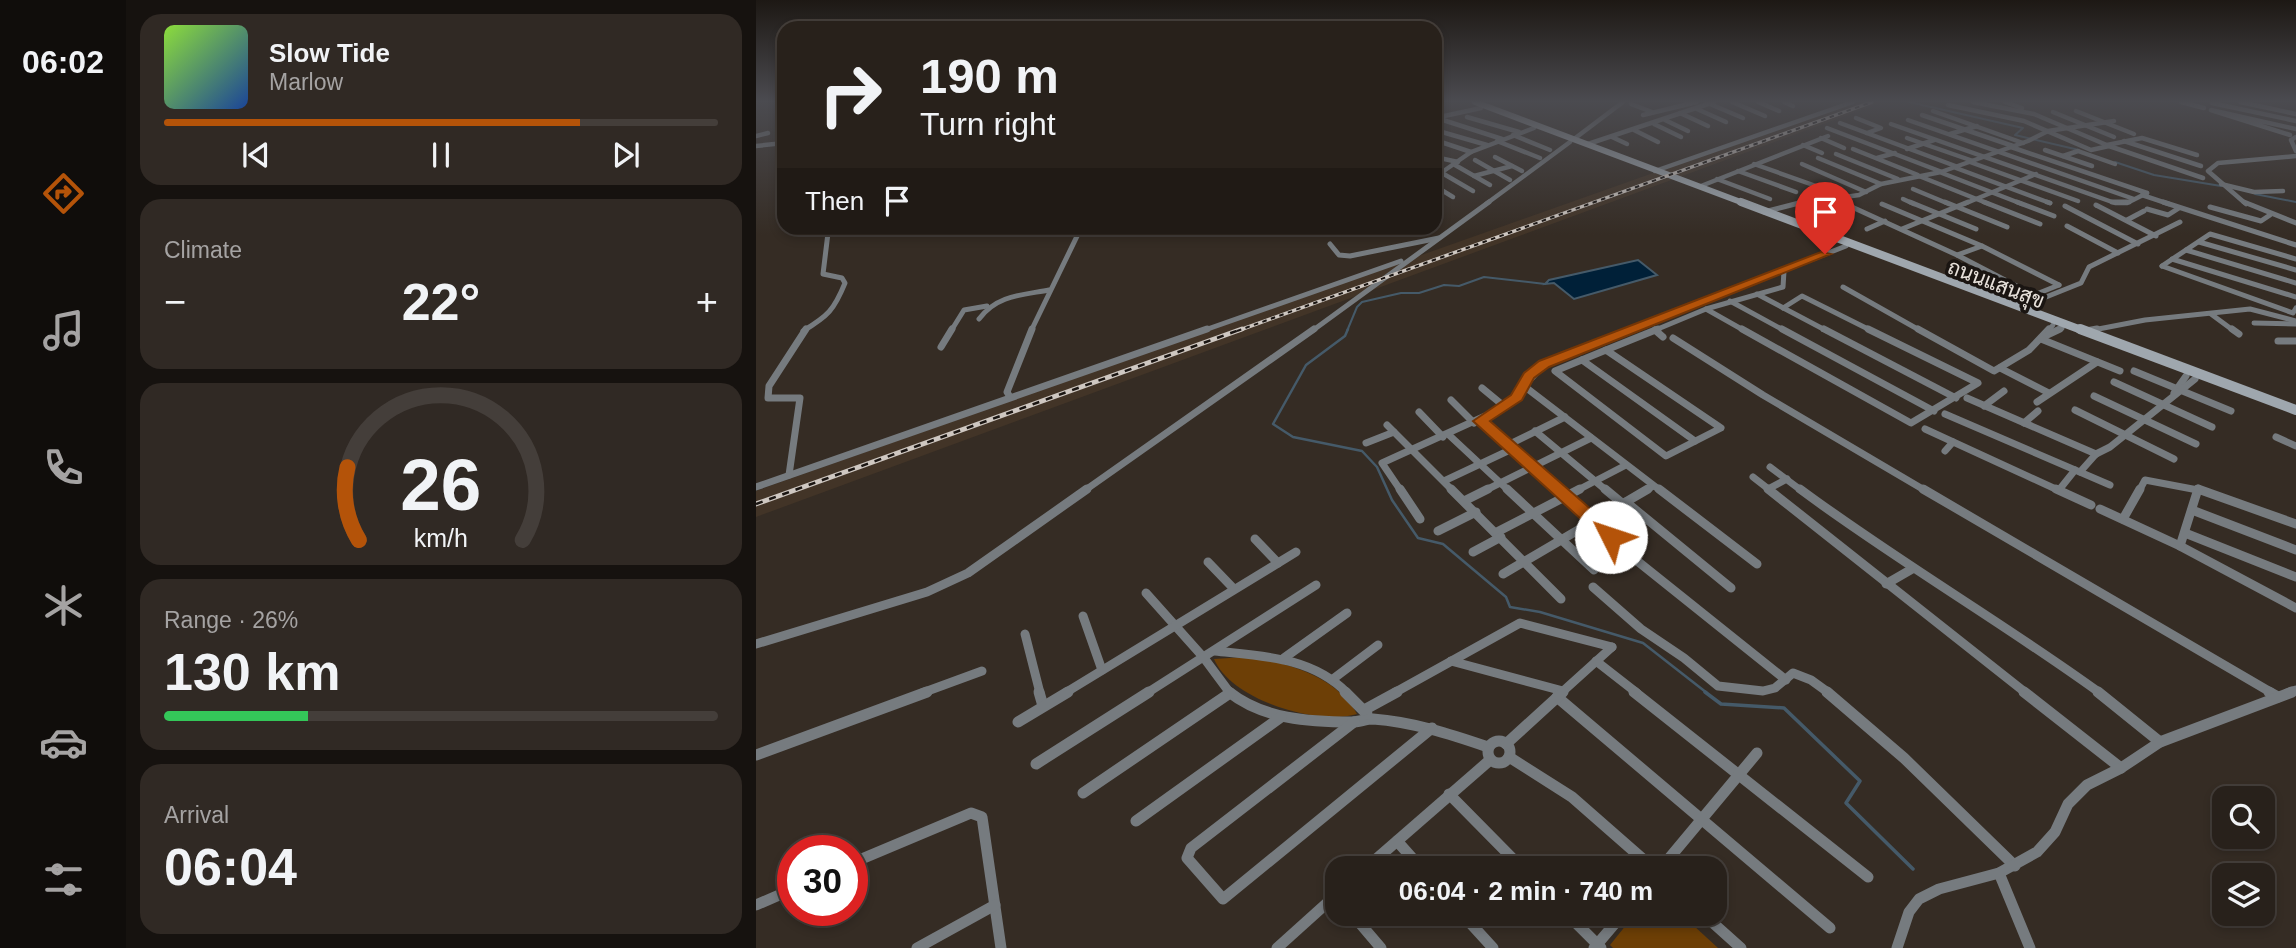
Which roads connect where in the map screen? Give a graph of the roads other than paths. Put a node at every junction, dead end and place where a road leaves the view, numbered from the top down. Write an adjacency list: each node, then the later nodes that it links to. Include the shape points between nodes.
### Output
1 (1454, 146): 29 (street)
2 (1484, 146): 29 (street)
3 (1514, 146): 42 (street)
4 (1541, 146): 27 (street)
5 (1564, 146): 125 (street)
6 (1590, 146): 57 (main road, ถนนแสนสุข)
7 (1720, 146): 57 (street)
8 (1800, 146): 30 (street)
9 (1805, 146): 75 (street)
10 (1840, 146): 24 (street)
11 (1875, 146): 32 (street)
12 (1903, 146): 25 (street)
13 (1915, 146): 25 (street)
14 (1929, 146): 46 (street)
15 (1953, 146): 40 (street)
16 (1984, 146): 31 (street)
17 (2082, 146): 18 (street, via 2091,150)
18 (2107, 146)
19 (2108, 146): 35 (street)
20 (2139, 146): 54 (street)
21 (2169, 146): 37 (street)
22 (2012, 147): 31 (street); 36 (street)
23 (2053, 147): 28 (street)
24 (1844, 148)
25 (1908, 148): 32 (street); 55 (street)
26 (1853, 149): 43 (street)
27 (1550, 150)
28 (2045, 150): 36 (street); 38 (street)
29 (1471, 152): 47 (street)
30 (1785, 152): 50 (street); 86 (street)
31 (1999, 152): 40 (street); 58 (street)
32 (1893, 153): 43 (street); 63 (street)
33 (2296, 153): 77 (street, via 2218,163 2208,171)
34 (1836, 154): 72 (street)
35 (2133, 154): 41 (street); 49 (street)
36 (2033, 155): 51 (street)
37 (2197, 155)
38 (2063, 156): 48 (street, via 2078,151); 53 (street)
39 (1495, 157): 52 (street)
40 (1984, 157): 46 (street); 65 (street)
41 (2126, 157)
42 (1540, 158)
43 (1877, 158): 67 (street)
44 (1442, 159): 47 (street)
45 (1475, 160): 59 (street)
46 (1972, 162): 55 (street); 73 (street)
47 (1457, 163): 61 (street); 66 (street)
48 (2115, 163)
49 (2159, 163): 56 (street); 64 (street)
50 (1754, 164): 60 (street); 79 (street)
51 (2062, 164): 58 (street); 88 (street, via 2147,193)
52 (1512, 166): 59 (street); 62 (street)
53 (2092, 166)
54 (2201, 166)
55 (1957, 167): 63 (street); 80 (street)
56 (2145, 168)
57 (1652, 169): 74 (main road, ถนนแสนสุข)
58 (2049, 169): 65 (street); 94 (street)
59 (1493, 171): 66 (street); 71 (street)
60 (1738, 171): 70 (street); 85 (street)
61 (1444, 172): 83 (street)
62 (1522, 172)
63 (1942, 172): 67 (street); 87 (street)
64 (2186, 172): 68 (street); 69 (street)
65 (2035, 175): 73 (street); 94 (street, via 2115,203)
66 (1475, 176): 76 (street)
67 (1920, 176): 72 (street); 93 (street)
68 (2177, 176)
69 (2203, 178)
70 (1716, 179): 78 (street); 91 (street)
71 (1510, 180)
72 (1899, 180): 75 (street)
73 (2021, 180): 80 (street); 95 (street)
74 (1685, 182): 78 (main road, ถนนแสนสุข); 103 (main road, ถนนแสนสุข)
75 (1881, 184): 86 (street)
76 (1490, 185)
77 (2223, 185): 84 (street, via 2254,192); 105 (street, via 2246,204)
78 (1701, 186): 103 (main road, ถนนแสนสุข)
79 (1816, 186)
80 (2007, 186): 87 (street); 96 (street)
81 (1913, 189): 100 (street)
82 (1442, 190): 89 (street, via 1451,196)
83 (1473, 191)
84 (2283, 191)
85 (1796, 192)
86 (1866, 192): 90 (street)
87 (1993, 192): 93 (street); 106 (street)
88 (2142, 195): 94 (street); 102 (street)
89 (1442, 197)
90 (1830, 197): 103 (street); 109 (street)
91 (1770, 199)
92 (1903, 199): 104 (street)
93 (1976, 199): 100 (street); 113 (street)
94 (2134, 199)
95 (2078, 201)
96 (2050, 202)
97 (1882, 204): 110 (street)
98 (2096, 205): 108 (street)
99 (2065, 206): 128 (street)
100 (1957, 207): 104 (street); 116 (street)
101 (2210, 207): 105 (street, via 2261,221)
102 (2179, 208): 107 (street); 108 (street, via 2168,215 2146,210)
103 (1764, 212): 130 (main road, ถนนแสนสุข); 149 (main road, ถนนแสนสุข)
104 (1940, 214): 110 (street); 119 (street)
105 (2270, 215): 112 (street)
106 (2053, 216)
107 (2212, 218): 114 (street); 120 (street)
108 (2127, 220): 124 (street)
109 (1885, 221): 117 (street); 118 (street)
110 (1922, 221): 118 (street); 131 (street)
111 (2180, 222): 124 (street)
112 (2296, 223)
113 (2040, 224)
114 (2201, 225)
115 (2067, 226): 133 (street)
116 (2007, 227)
117 (1867, 229)
118 (1902, 229): 134 (street)
119 (1976, 229)
120 (2245, 229): 123 (street); 129 (street)
121 (828, 235): 224 (street, via 823,274 845,283 827,316 802,331 769,386 768,398 800,398)
122 (1077, 235): 143 (street)
123 (2235, 235)
124 (2156, 236): 128 (street)
125 (1442, 237): 127 (street, via 1350,256 1336,253); 135 (street)
126 (2199, 242): 132 (street); 136 (street, via 2210,234); 138 (street)
127 (1330, 244)
128 (2138, 244): 133 (street)
129 (2296, 245)
130 (1846, 246): 139 (street); 157 (main road, ถนนแสนสุข)
131 (1982, 246): 134 (street); 134 (street, via 2059,285 2034,295)
132 (2186, 250): 137 (street); 141 (street)
133 (2119, 253): 149 (street, via 2089,267 2081,283)
134 (1957, 255)
135 (1411, 258): 179 (street); 277 (street, via 968,572 927,592)
136 (2296, 259)
137 (2172, 260): 146 (street); 151 (street, via 2162,266 2267,305 2293,313)
138 (2296, 270)
139 (1783, 271): 140 (street); 144 (street, via 1783,287)
140 (1773, 276): 144 (street); 173 (street, via 1544,364)
141 (2296, 283)
142 (1843, 287): 168 (street, via 1994,371)
143 (1049, 290): 148 (street); 179 (street, via 1007,392)
144 (1777, 290): 145 (street)
145 (1757, 294): 147 (street); 150 (street)
146 (2296, 297)
147 (1730, 301): 152 (street); 189 (street)
148 (987, 306): 154 (street); 164 (street, via 964,310)
149 (2021, 307): 157 (main road, ถนนแสนสุข)
150 (1783, 308): 180 (street); 180 (street, via 1802,296 1976,380 1975,386)
151 (2296, 308)
152 (1706, 309): 158 (street); 189 (street, via 1906,422 1915,423)
153 (2211, 314): 155 (street, via 2250,309); 159 (street); 160 (street)
154 (979, 319)
155 (2296, 322): 156 (street)
156 (2254, 323)
157 (2060, 324): 159 (main road, ถนนแสนสุข); 161 (street); 171 (main road, ถนนแสนสุข)
158 (1655, 331): 165 (street); 291 (street)
159 (2085, 331): 188 (main road, ถนนแสนสุข)
160 (2239, 334)
161 (2042, 338): 167 (street); 168 (street)
162 (2278, 341): 163 (street)
163 (2296, 341)
164 (942, 347)
165 (1606, 350): 166 (street); 208 (street, via 1721,428)
166 (1582, 360): 208 (street); 208 (street, via 1555,371 1666,456)
167 (2097, 362): 169 (street); 177 (street)
168 (2000, 368): 177 (street)
169 (2120, 371)
170 (2133, 371): 176 (street)
171 (2190, 377): 176 (street); 194 (main road, ถนนแสนสุข)
172 (2114, 382): 184 (street)
173 (1524, 386): 186 (street); 195 (street)
174 (1482, 388): 186 (street)
175 (2004, 391): 185 (street)
176 (2177, 392): 184 (street); 191 (street)
177 (2049, 393): 183 (street)
178 (2094, 396): 196 (street)
179 (1010, 397): 224 (street)
180 (1956, 398): 189 (street)
181 (1967, 398): 185 (street)
182 (1451, 400): 197 (street)
183 (2037, 401)
184 (2162, 405): 196 (street); 200 (street)
185 (1984, 406): 198 (street)
186 (1505, 407): 197 (street)
187 (2075, 410): 204 (street)
188 (2296, 410)
189 (1934, 411)
190 (2038, 411): 198 (street)
191 (2231, 411)
192 (1419, 412): 205 (street)
193 (1945, 414): 223 (street)
194 (2296, 416)
195 (1565, 418): 202 (street); 207 (street)
196 (2144, 419): 204 (street); 211 (street)
197 (1478, 422): 205 (street); 213 (street)
198 (2024, 423): 217 (street)
199 (1387, 425): 203 (street)
200 (2213, 427)
201 (1925, 429): 209 (street)
202 (1535, 431): 213 (street); 216 (street)
203 (1394, 432): 210 (street); 214 (street)
204 (2124, 435): 217 (street); 218 (street)
205 (1446, 436): 214 (street); 219 (street)
206 (2276, 437): 212 (street)
207 (1591, 438): 216 (street); 220 (street)
208 (1695, 441)
209 (1953, 442): 215 (street); 235 (street)
210 (1366, 443)
211 (2196, 444)
212 (2296, 446)
213 (1510, 447): 219 (street); 221 (street)
214 (1412, 450): 227 (street); 244 (street, via 1382,463)
215 (1945, 451)
216 (1561, 452): 221 (street); 228 (street)
217 (2096, 454): 223 (street)
218 (2174, 459)
219 (1480, 464): 227 (street); 229 (street)
220 (1626, 465): 228 (street); 231 (street)
221 (1532, 467): 229 (street); 236 (street)
222 (1770, 467): 226 (street)
223 (2078, 471): 230 (street); 235 (street)
224 (789, 475): 232 (street)
225 (1753, 477): 233 (street)
226 (1787, 480): 233 (street); 261 (street)
227 (1444, 481): 237 (street)
228 (1595, 481): 236 (street); 238 (street)
229 (1500, 483): 237 (street); 243 (street)
230 (2110, 485)
231 (1653, 486): 238 (street); 260 (street)
232 (756, 487)
233 (1768, 489): 265 (street)
234 (2198, 489): 241 (street); 245 (street, via 2145,480); 247 (street)
235 (2059, 490): 239 (street)
236 (1566, 496): 243 (street); 246 (street)
237 (1464, 501): 242 (street)
238 (1624, 503): 246 (street); 268 (street)
239 (2091, 505)
240 (2100, 509): 245 (street)
241 (2192, 510): 249 (street); 254 (street)
242 (1476, 512): 248 (street); 250 (street)
243 (1533, 513): 250 (street); 252 (street)
244 (1420, 519)
245 (2123, 519): 253 (street)
246 (1593, 521): 252 (street); 287 (street)
247 (2296, 524)
248 (1438, 531)
249 (2185, 533): 253 (street); 264 (street)
250 (1499, 535): 256 (street); 257 (street)
251 (1255, 539): 259 (street)
252 (1561, 540): 257 (street); 262 (street)
253 (2180, 546): 272 (street)
254 (2296, 550)
255 (1296, 552): 259 (street)
256 (1473, 552)
257 (1525, 561): 263 (street); 271 (street)
258 (1208, 562): 269 (street)
259 (1278, 563): 269 (street)
260 (1757, 564)
261 (1912, 569): 265 (street); 298 (street, via 1997,620)
262 (1594, 570)
263 (1503, 574)
264 (2296, 578)
265 (1886, 584): 305 (street)
266 (1316, 585): 279 (street)
267 (1593, 587): 287 (street, via 1718,686 1763,691)
268 (1731, 588)
269 (1234, 589): 275 (street)
270 (1146, 593): 275 (street)
271 (1561, 600)
272 (2296, 608)
273 (1348, 613): 281 (street)
274 (1083, 616): 284 (street)
275 (1175, 625): 280 (street); 284 (street)
276 (1025, 634): 292 (street)
277 (756, 644)
278 (1378, 645): 286 (street)
279 (1215, 651): 280 (street); 281 (street)
280 (1205, 658): 289 (street); 304 (street)
281 (1284, 658): 286 (street)
282 (1596, 661): 283 (street, via 1612,647 1520,623); 290 (street); 306 (street)
283 (1451, 662): 290 (street); 293 (street)
284 (1102, 670): 292 (street)
285 (982, 671): 302 (street)
286 (1333, 679): 293 (street)
287 (1786, 680): 318 (street, via 1793,673 1806,675 1858,715)
288 (2296, 690): 291 (street)
289 (1230, 693): 294 (street); 307 (street)
290 (1560, 694): 299 (street); 309 (street)
291 (2278, 697): 298 (street)
292 (1043, 706): 295 (street)
293 (1367, 715): 296 (street); 297 (street)
294 (1280, 717): 296 (street); 310 (street)
295 (1018, 722)
296 (1354, 722): 297 (street, via 1191,848 1186,858 1223,899)
297 (1432, 728): 301 (street)
298 (2160, 741): 305 (street)
299 (1506, 744): 301 (street, via 1496,742); 303 (street)
300 (1757, 753): 306 (street)
301 (1489, 754): 303 (street, via 1500,763); 308 (street)
302 (756, 755)
303 (1509, 758): 316 (street, via 1572,797)
304 (1036, 764)
305 (2121, 768): 318 (street, via 2087,785 2068,804 2055,832 2037,852)
306 (1740, 775): 309 (street); 320 (street)
307 (1083, 793)
308 (1449, 794): 311 (street); 315 (street)
309 (1703, 818): 317 (street); 330 (street)
310 (1136, 821)
311 (1397, 841): 313 (street); 314 (street)
312 (868, 856): 323 (street, via 976,813 982,817)
313 (1380, 856)
314 (1411, 856)
315 (1510, 856)
316 (1639, 856)
317 (1671, 856)
318 (2015, 866): 319 (street)
319 (1999, 873): 338 (street, via 1919,899 1909,912); 339 (street)
320 (1868, 877)
321 (777, 896): 322 (street)
322 (756, 905)
323 (995, 905): 332 (street); 333 (street)
324 (1325, 905): 334 (street)
325 (1362, 926): 335 (street)
326 (1473, 926): 336 (street)
327 (1578, 926): 331 (street)
328 (1614, 926): 331 (street)
329 (1716, 926): 337 (street)
330 (1830, 928)
331 (1597, 947)
332 (917, 948)
333 (1001, 948)
334 (1277, 948)
335 (1381, 948)
336 (1493, 948)
337 (1741, 948)
338 (1897, 948)
339 (2030, 948)

